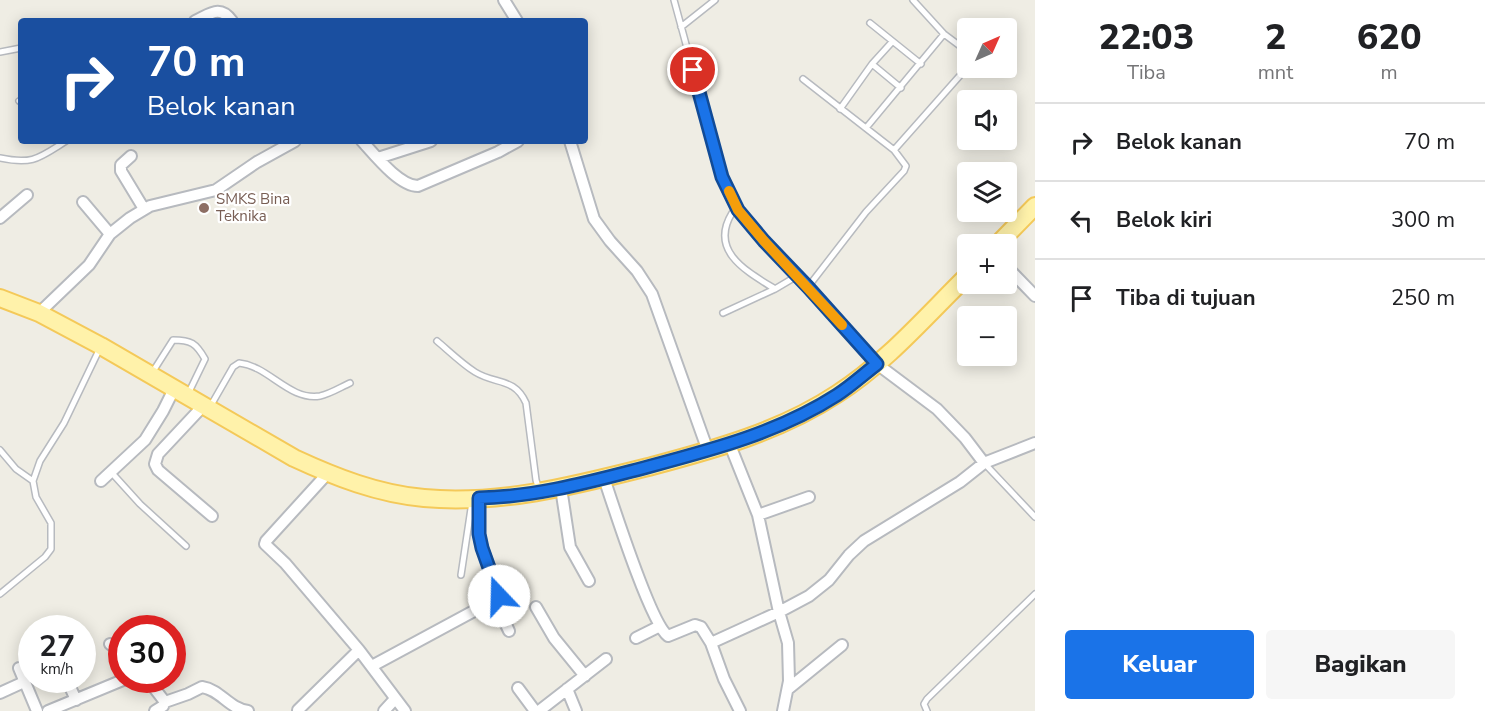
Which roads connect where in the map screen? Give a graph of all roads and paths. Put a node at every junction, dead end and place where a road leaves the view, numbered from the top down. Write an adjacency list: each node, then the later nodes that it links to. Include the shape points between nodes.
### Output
1 (504, 0): 7 (street)
2 (674, 0): 9 (lane)
3 (715, 0): 9 (lane)
4 (913, 0): 10 (lane)
5 (202, 18): 6 (street, via 219,11)
6 (230, 18)
7 (513, 18)
8 (870, 23): 11 (lane)
9 (681, 27): 36 (lane, via 722,177)
10 (944, 34): 12 (lane); 16 (lane)
11 (892, 42): 15 (lane); 16 (lane)
12 (957, 44)
13 (18, 49): 14 (lane)
14 (0, 52)
15 (872, 64): 19 (lane); 20 (lane)
16 (921, 64): 19 (lane)
17 (958, 78): 28 (lane)
18 (802, 80): 20 (lane)
19 (901, 88): 21 (lane)
20 (840, 109): 21 (lane)
21 (866, 128): 28 (lane)
22 (61, 144): 30 (lane, via 36,160)
23 (287, 144): 35 (street, via 216,190)
24 (365, 144): 31 (street)
25 (422, 144): 31 (street)
26 (513, 144): 31 (street, via 417,186 398,178)
27 (571, 144): 59 (street, via 594,219 652,294)
28 (894, 150): 43 (lane, via 906,166 904,171 866,212)
29 (131, 156): 35 (street, via 121,171)
30 (0, 158)
31 (378, 158)
32 (27, 195): 37 (street)
33 (83, 202): 38 (street)
34 (1035, 206): 39 (main road)
35 (144, 209): 38 (street)
36 (738, 210): 40 (lane); 44 (lane, via 726,224 725,244 730,255)
37 (0, 218)
38 (110, 234): 47 (street, via 89,265)
39 (1008, 234)
40 (797, 276): 43 (lane); 44 (lane)
41 (1017, 277): 45 (street)
42 (957, 286): 51 (main road)
43 (808, 287): 51 (lane)
44 (775, 289): 48 (lane)
45 (1035, 296)
46 (0, 298): 47 (main road)
47 (39, 313): 50 (main road)
48 (723, 313)
49 (437, 341): 67 (lane, via 475,372 508,383 521,394)
50 (101, 346): 52 (main road); 64 (lane)
51 (877, 364): 57 (main road, via 823,403); 60 (street, via 937,409)
52 (151, 375): 54 (main road); 54 (lane, via 173,340 188,340 205,359)
53 (350, 382): 55 (lane, via 322,396 308,396 259,368 239,363)
54 (180, 392): 55 (main road); 61 (street, via 145,440)
55 (205, 408): 62 (main road); 70 (street, via 158,454 155,464)
56 (1035, 442): 60 (street)
57 (730, 445): 59 (main road); 71 (street)
58 (0, 450): 64 (lane)
59 (708, 451): 63 (main road)
60 (984, 463): 72 (lane); 80 (street, via 864,541 822,587)
61 (111, 472): 65 (street); 73 (lane)
62 (327, 474): 69 (main road, via 398,494); 86 (street, via 265,544)
63 (604, 478): 66 (main road); 81 (street)
64 (33, 481): 76 (lane, via 36,496 51,523 51,549)
65 (101, 481)
66 (561, 488): 67 (main road); 75 (street, via 570,547)
67 (540, 492): 69 (main road)
68 (809, 497): 71 (street)
69 (476, 498): 74 (lane); 78 (street, via 485,560 499,593)
70 (212, 516)
71 (758, 516): 80 (street)
72 (1035, 517)
73 (186, 546)
74 (461, 575)
75 (589, 581)
76 (0, 594)
77 (1035, 594): 113 (lane, via 927,699)
78 (495, 601): 82 (street); 88 (street)
79 (536, 607): 89 (street, via 554,638)
80 (779, 612): 84 (street); 94 (street, via 789,652)
81 (660, 626): 83 (street); 84 (street, via 670,636 699,625)
82 (509, 631)
83 (636, 638)
84 (711, 643): 111 (street)
85 (842, 645): 94 (street)
86 (359, 650): 88 (street); 102 (street)
87 (606, 659): 89 (street)
88 (372, 666): 99 (street)
89 (585, 676): 93 (street)
90 (18, 685): 95 (street)
91 (108, 686): 100 (street)
92 (518, 688): 109 (street)
93 (567, 689): 109 (street); 110 (street)
94 (788, 689): 112 (street)
95 (0, 693)
96 (29, 693): 103 (street)
97 (73, 693): 100 (street)
98 (158, 693): 101 (street)
99 (395, 699): 107 (street); 108 (street)
100 (76, 700): 104 (street)
101 (165, 702): 105 (street); 106 (street, via 202,687 222,696 233,707)
102 (298, 710)
103 (37, 711)
104 (48, 711)
105 (154, 711)
106 (248, 711)
107 (384, 711)
108 (405, 711)
109 (537, 711)
110 (576, 711)
111 (740, 711)
112 (783, 711)
113 (927, 711)

